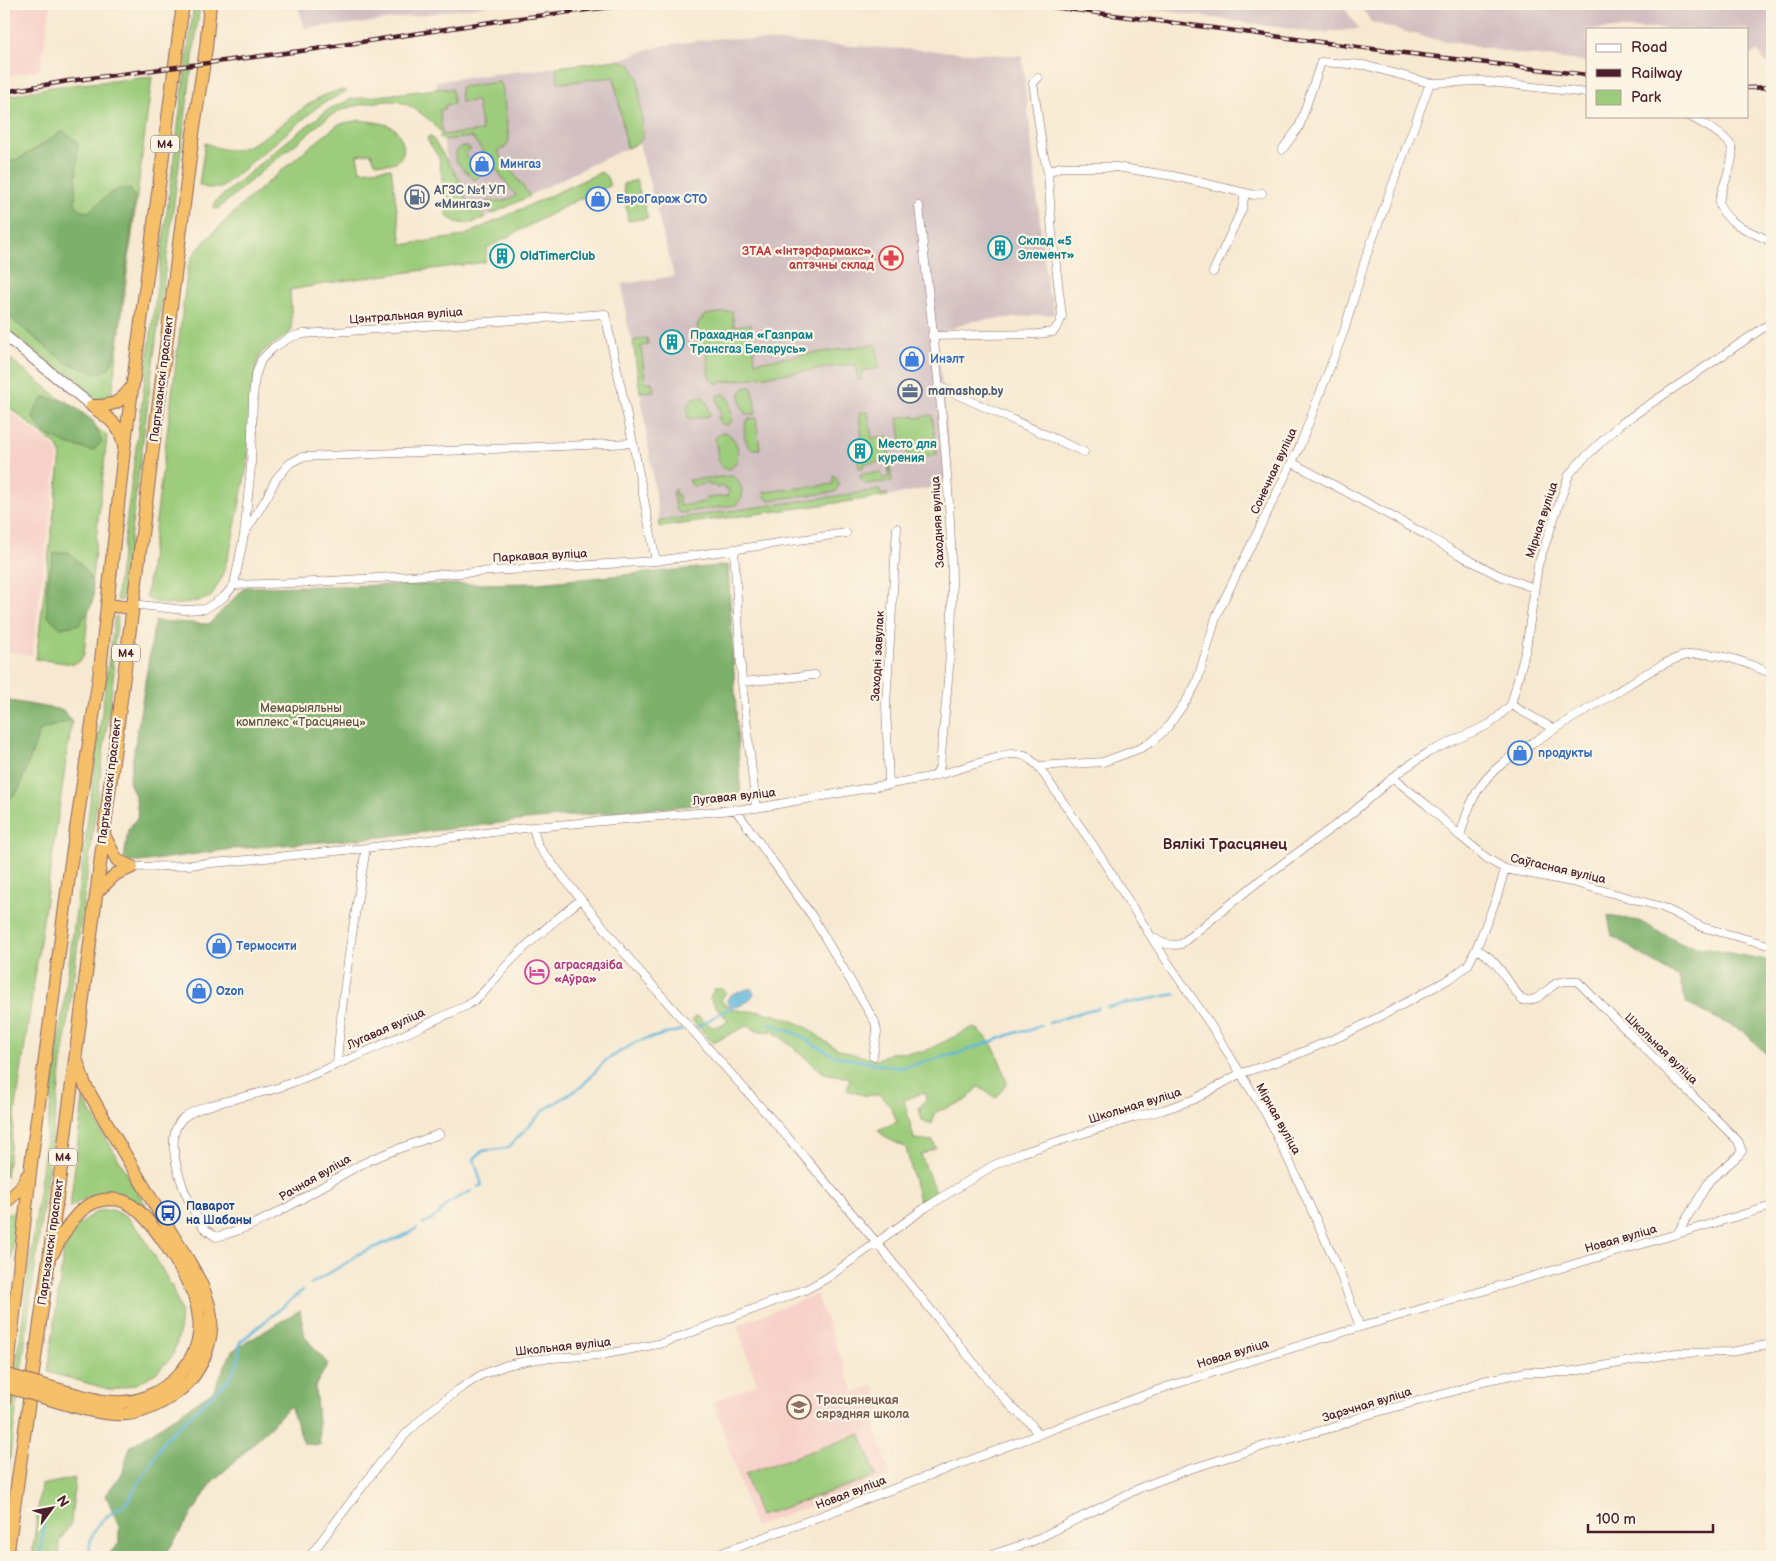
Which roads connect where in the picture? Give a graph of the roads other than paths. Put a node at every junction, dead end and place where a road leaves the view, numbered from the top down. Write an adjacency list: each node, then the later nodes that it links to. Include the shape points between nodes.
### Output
1 (183, 4): 17 (highway, Партызанскі праспект / М4)
2 (210, 4): 32 (highway, Партызанскі праспект / М4)
3 (1038, 78): 8 (street, via 1034,83)
4 (1430, 84): 5 (street, via 1481,81); 7 (street, via 1364,65 1321,62 1299,128); 23 (street, Сонечная вуліца, via 1366,258 1344,331)
5 (1586, 93)
6 (1692, 118): 12 (street, via 1726,139 1732,149 1719,203 1725,214)
7 (1282, 150)
8 (1048, 172): 9 (street, via 1060,167 1116,167 1174,176); 16 (street, via 1062,316 1059,324 1053,332 1037,334)
9 (1245, 193): 10 (street); 13 (street, via 1242,209)
10 (1262, 193)
11 (919, 206): 16 (street, Заходняя вуліца)
12 (1772, 242)
13 (1213, 272)
14 (1772, 322): 30 (street, Мірная вуліца, via 1619,425 1578,464 1569,475 1560,498 1538,565)
15 (4, 335): 19 (street)
16 (932, 336): 18 (street, Заходняя вуліца)
17 (133, 385): 19 (highway, via 118,402); 21 (highway, Партызанскі праспект / М4)
18 (938, 386): 22 (street); 39 (street, Заходняя вуліца, via 950,515 952,597 940,766)
19 (92, 406): 21 (highway, via 120,430)
20 (633, 443): 26 (street, Цэнтральная вуліца, via 302,457 290,463 276,479); 26 (street, Цэнтральная вуліца, via 605,314 303,334 273,348 261,360 255,377); 28 (street, Цэнтральная вуліца)
21 (124, 450): 31 (highway, Партызанскі праспект / М4)
22 (1084, 452)
23 (1293, 463): 30 (street, via 1498,575); 38 (street, Сонечная вуліца, via 1217,614 1197,682 1166,728 1153,741 1112,759 1092,764)
24 (897, 528): 41 (street, Заходні завулак, via 886,704)
25 (846, 533): 27 (street, Паркавая вуліца)
26 (244, 535): 29 (street, Цэнтральная вуліца)
27 (734, 550): 28 (street, Паркавая вуліца); 35 (street)
28 (656, 561): 29 (street, Паркавая вуліца)
29 (234, 585): 32 (street, via 224,597 205,609)
30 (1534, 588): 36 (street, Мірная вуліца, via 1526,649)
31 (107, 605): 32 (highway); 62 (highway, Партызанскі праспект / М4)
32 (132, 606): 45 (highway, Партызанскі праспект / М4)
33 (815, 674): 35 (street)
34 (1772, 674): 37 (street, via 1739,660 1687,655 1644,676)
35 (742, 682): 42 (street)
36 (1511, 706): 37 (street); 40 (street, via 1490,724 1430,752)
37 (1554, 729): 46 (street, via 1498,766 1485,780 1470,804)
38 (1038, 766): 39 (street, Мірная вуліца, via 1025,755 1010,754); 52 (street, Мірная вуліца)
39 (935, 776): 41 (street, Лугавая вуліца)
40 (1392, 777): 46 (street, Саўгасная вуліца); 53 (street, via 1352,813)
41 (889, 785): 42 (street, Лугавая вуліца)
42 (756, 808): 43 (street, Лугавая вуліца)
43 (735, 809): 44 (street, Лугавая вуліца); 58 (street, via 812,916 875,1022 877,1032)
44 (533, 827): 47 (street, Лугавая вуліца); 51 (street, via 538,846)
45 (104, 835): 48 (highway, via 117,860); 50 (highway, Партызанскі праспект / М4)
46 (1460, 836): 49 (street, Саўгасная вуліца)
47 (366, 848): 48 (street, Лугавая вуліца); 59 (street, Лугавая вуліца, via 347,962)
48 (132, 867): 50 (highway, via 116,874)
49 (1505, 869): 54 (street, Саўгасная вуліца, via 1572,882 1662,907 1702,927); 55 (street, Школьная вуліца)
50 (97, 892): 57 (highway, Партызанскі праспект / М4)
51 (580, 900): 59 (street, Лугавая вуліца, via 528,944 475,1000); 67 (street)
52 (1151, 936): 53 (street, via 1164,944); 56 (street, Мірная вуліца)
53 (1181, 944): 56 (street)
54 (1772, 946)
55 (1476, 949): 60 (street, Школьная вуліца, via 1468,965 1389,1012 1341,1036); 66 (street, Школьная вуліца, via 1493,961 1522,1000 1539,997 1558,983 1577,981 1738,1141 1742,1151 1710,1180)
56 (1164, 957): 60 (street, Мірная вуліца)
57 (76, 1054): 68 (highway, Партызанскі праспект / М4); 73 (highway, via 85,1085 208,1299 212,1327 207,1350 196,1371 183,1388 165,1401 145,1411 124,1416 98,1413)
58 (873, 1056)
59 (337, 1064): 65 (street, Лугавая вуліца, via 280,1087 203,1108 183,1118 176,1127 175,1162 191,1208)
60 (1240, 1074): 67 (street, Школьная вуліца, via 1195,1099 1020,1153 969,1180); 69 (street, Мірная вуліца, via 1267,1116 1290,1163 1336,1263)
61 (439, 1134): 65 (street, Рачная вуліца, via 363,1164 287,1208 231,1233 216,1237)
62 (31, 1164): 63 (highway, via 20,1189); 74 (highway, Партызанскі праспект / М4)
63 (4, 1204)
64 (1772, 1206): 66 (street, Новая вуліца)
65 (205, 1229)
66 (1677, 1234): 69 (street, Новая вуліца)
67 (876, 1242): 75 (street, via 991,1384); 77 (street, Школьная вуліца, via 818,1284 663,1343 602,1355 528,1360 507,1364 481,1375 430,1411 405,1435)
68 (49, 1259): 73 (highway, via 78,1213 93,1203 123,1201 138,1210 164,1242 193,1294 199,1321 197,1343 189,1362 159,1392 124,1402); 76 (highway, Партызанскі праспект / М4)
69 (1360, 1326): 75 (street, Новая вуліца, via 1166,1387)
70 (1772, 1344): 79 (street, Зарэчная вуліца, via 1731,1352 1677,1352 1568,1372 1526,1372 1483,1381 1178,1473 1142,1487 1031,1542)
71 (4, 1374): 73 (highway, bridge)
72 (4, 1386): 73 (highway, bridge)
73 (75, 1400)
74 (4, 1402)
75 (1037, 1434): 78 (street, Новая вуліца)
76 (7, 1557)
77 (309, 1557)
78 (710, 1557)
79 (985, 1557)

